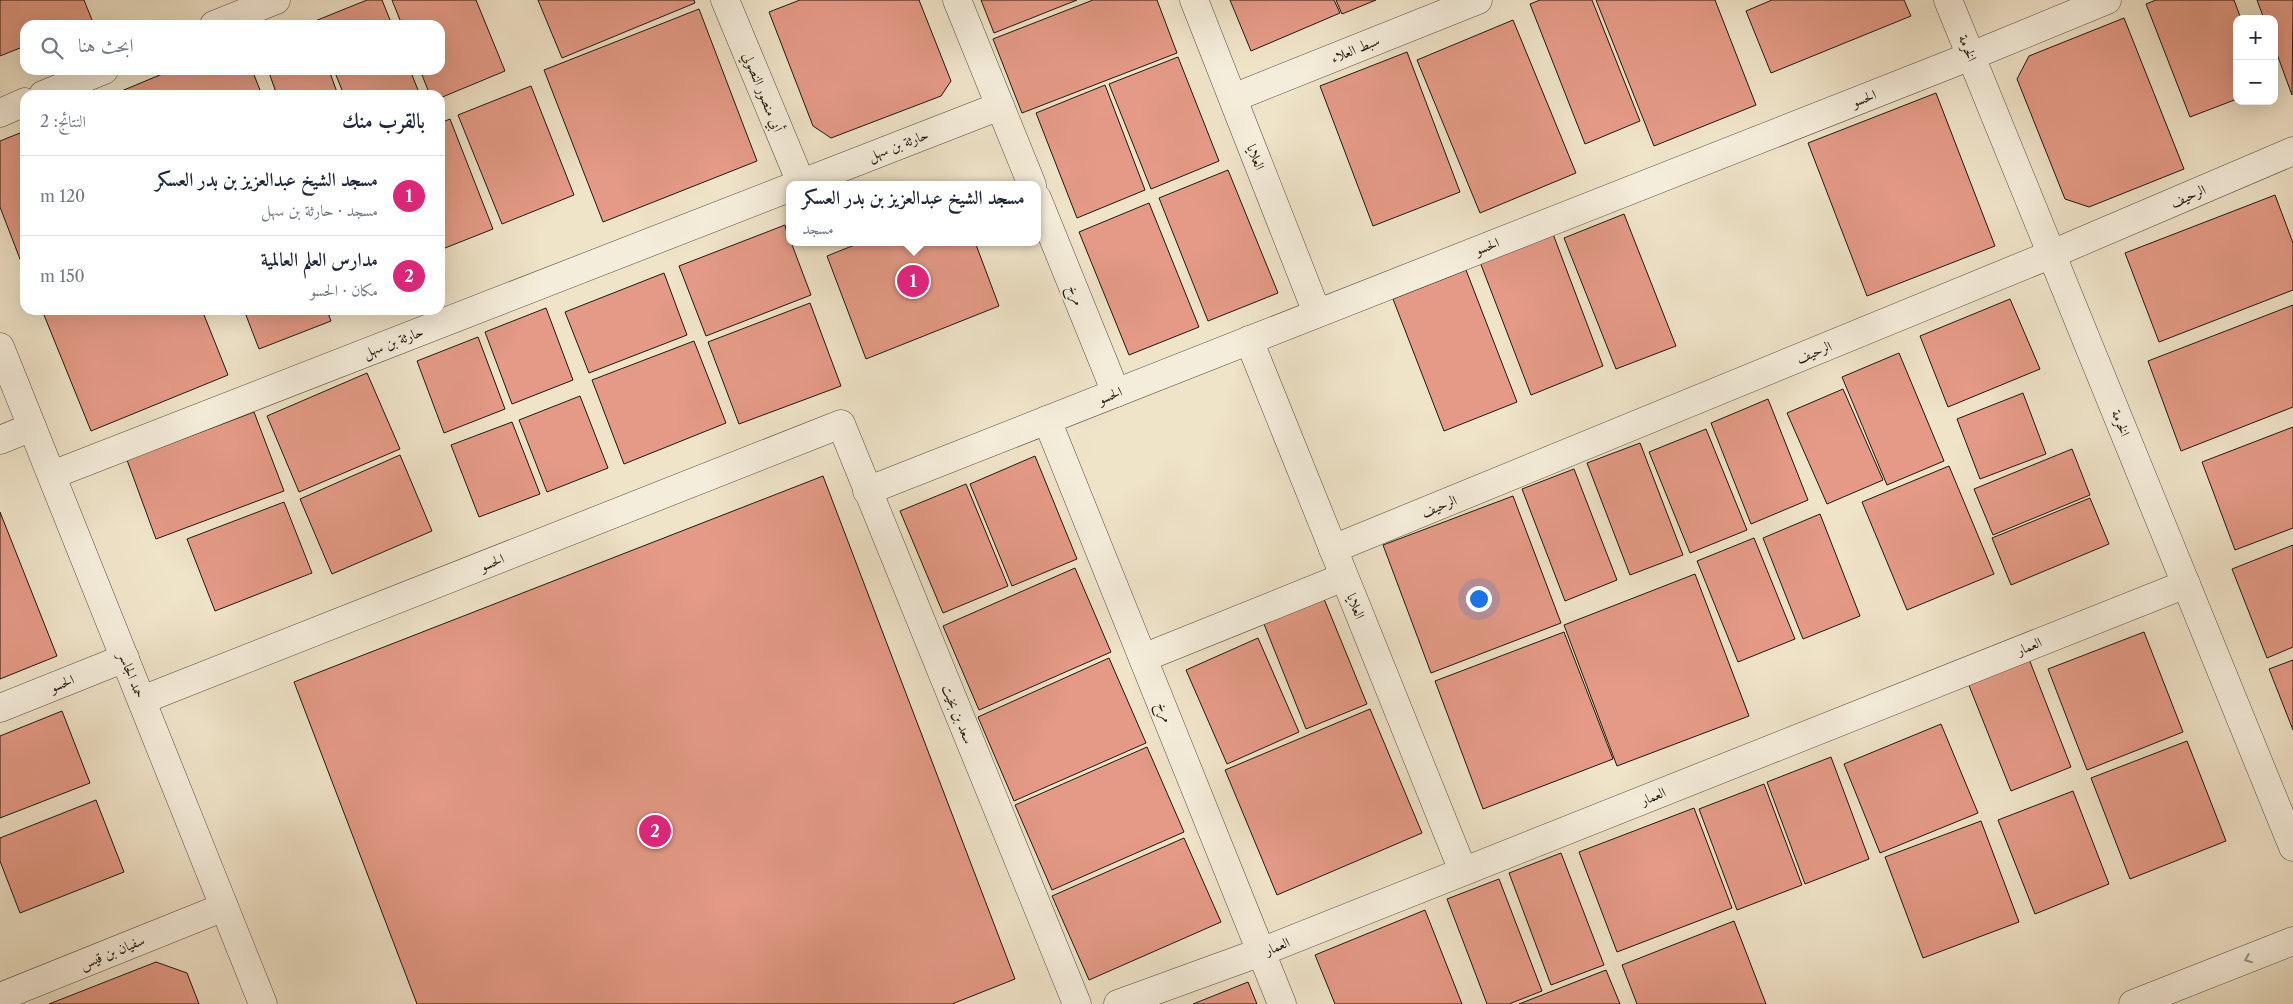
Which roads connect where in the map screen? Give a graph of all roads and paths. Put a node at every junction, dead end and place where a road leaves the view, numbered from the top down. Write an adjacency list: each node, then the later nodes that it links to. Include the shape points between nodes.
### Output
1 (276, 0): 8 (street)
2 (725, 0): 17 (street, أبي منصور النصولي)
3 (956, 0): 14 (street)
4 (1194, 0): 12 (street, العلايا)
5 (1478, 0): 12 (street, سبط العلاء)
6 (1948, 0): 9 (street, الخرمة)
7 (2107, 0): 9 (street, الحسو)
8 (226, 20)
9 (1971, 56): 22 (street, الخرمة); 23 (street, الحسو)
10 (92, 75): 11 (street)
11 (55, 90)
12 (1232, 98): 23 (street, العلايا)
13 (20, 104): 15 (street)
14 (1000, 106): 18 (street, حارثة بن سهل); 19 (street)
15 (0, 113)
16 (2293, 151): 22 (street, الرحيف)
17 (794, 181)
18 (806, 181)
19 (1030, 181)
20 (786, 189): 31 (street, حارثة بن سهل)
21 (1041, 208): 26 (street, مرخ)
22 (2052, 254): 33 (street, الرحيف); 35 (street, الخرمة)
23 (1317, 313): 24 (street, الحسو)
24 (1249, 340): 26 (street, الحسو); 33 (street, العلايا)
25 (0, 347): 29 (street, حمد الجاسر)
26 (1116, 392): 27 (street, الحسو)
27 (1047, 420): 32 (street, الحسو); 37 (street, مرخ)
28 (841, 424): 32 (street, سعد بن بخيت); 38 (street, الحسو)
29 (32, 427): 30 (street); 31 (street, حمد الجاسر)
30 (0, 440)
31 (52, 475): 36 (street, حمد الجاسر)
32 (867, 491): 47 (street, سعد بن بخيت)
33 (1333, 549): 34 (street, العلايا)
34 (1344, 577): 37 (street); 41 (street, العلايا)
35 (2186, 584): 40 (street, الخرمة); 41 (street, العمار)
36 (125, 658): 38 (street, حمد الجاسر); 39 (street, الحسو)
37 (1143, 658): 44 (street, مرخ)
38 (142, 700): 42 (street, حمد الجاسر)
39 (0, 708)
40 (2293, 847)
41 (1463, 872): 44 (street, العمار)
42 (224, 908): 45 (street, سفيان بن قيس); 46 (street, حمد الجاسر)
43 (2293, 941): 50 (street, one-way to 50)
44 (1262, 952): 48 (street, العمار); 49 (street, مرخ)
45 (0, 997)
46 (263, 1004)
47 (1077, 1004)
48 (1118, 1004)
49 (1282, 1004)
50 (2133, 1004)

